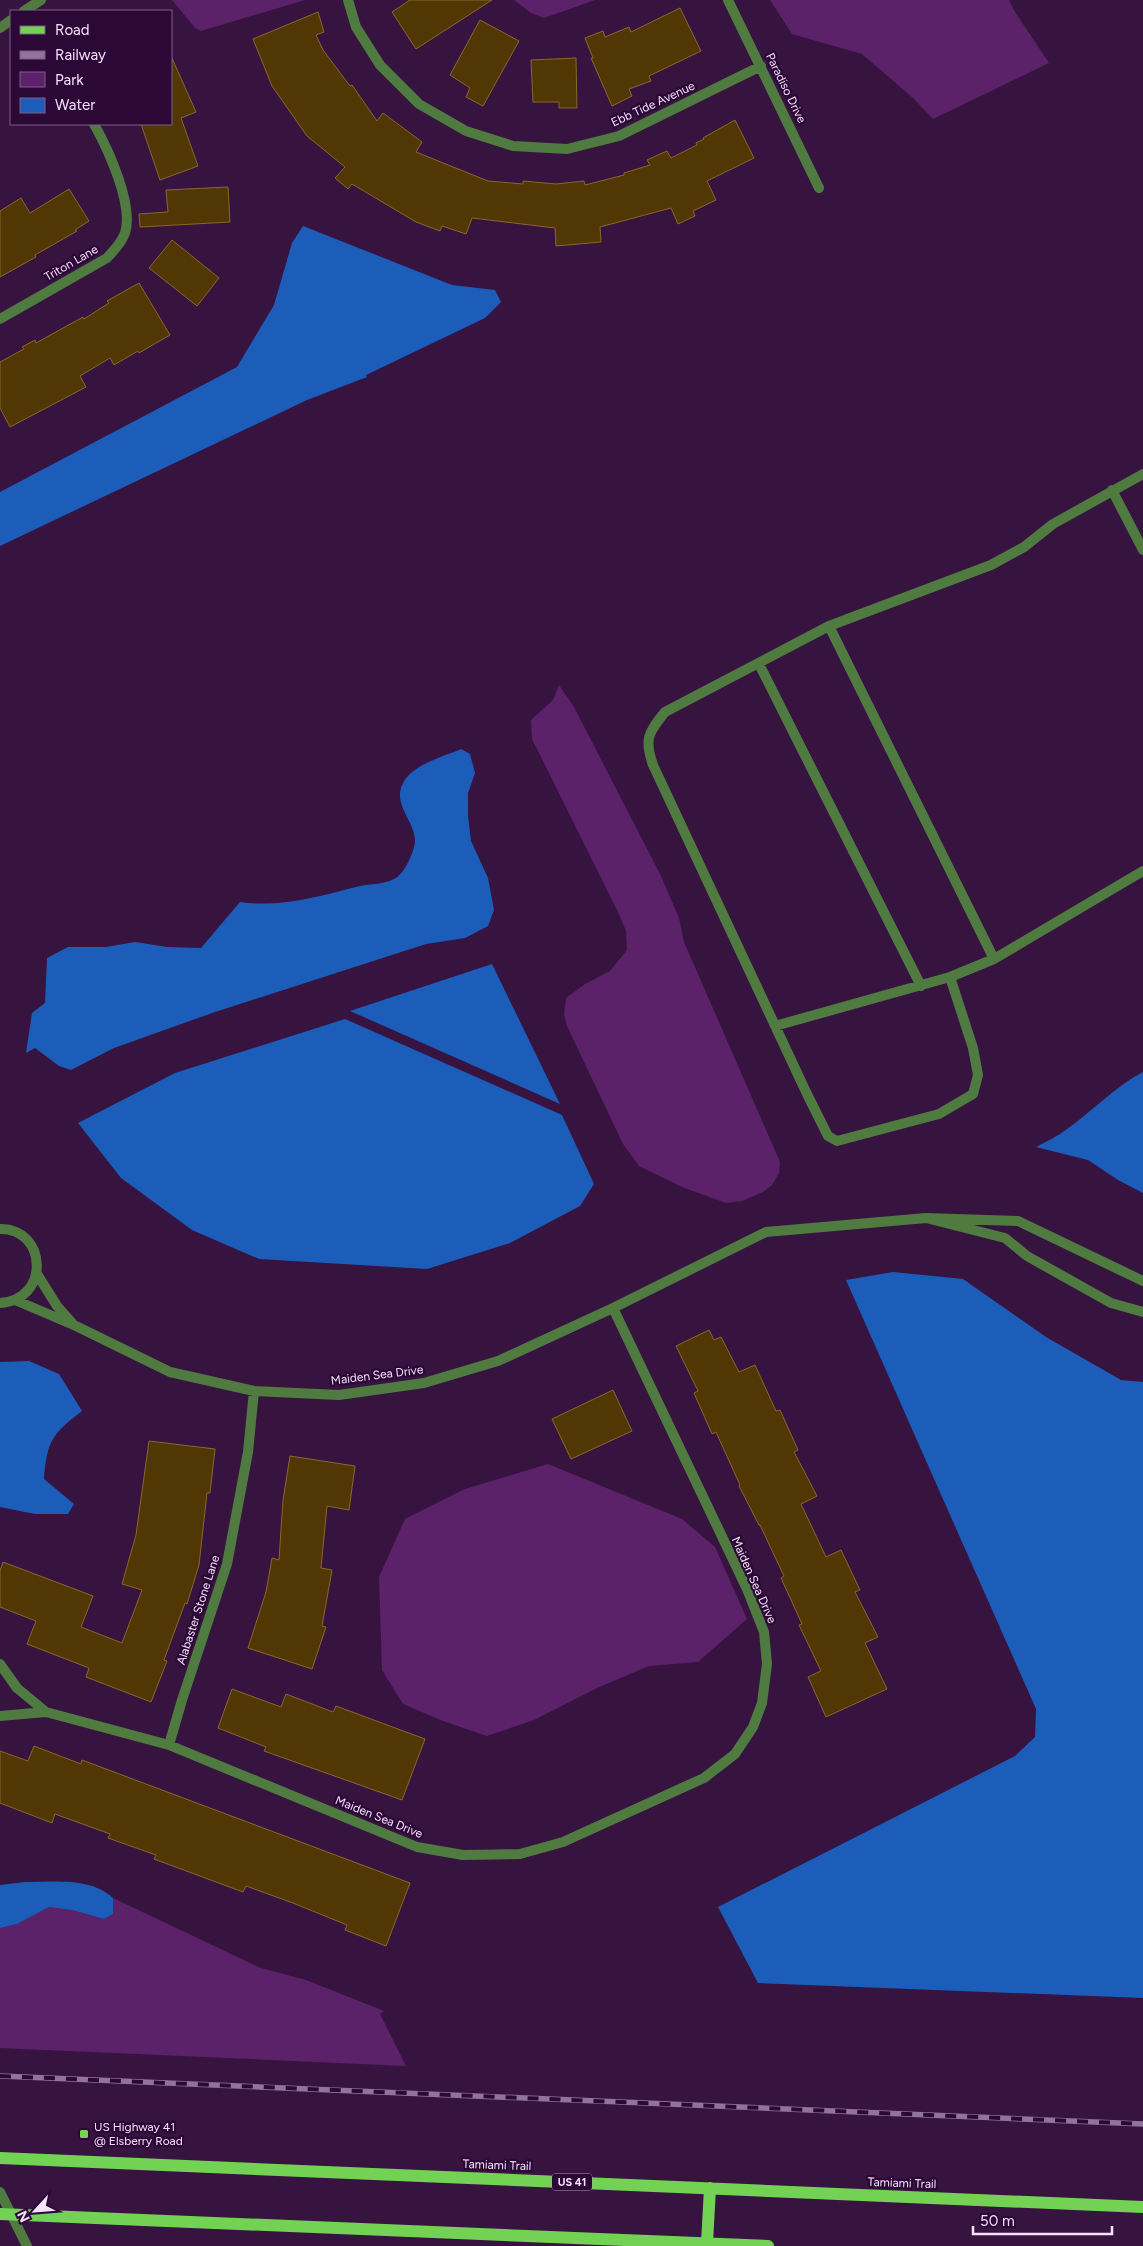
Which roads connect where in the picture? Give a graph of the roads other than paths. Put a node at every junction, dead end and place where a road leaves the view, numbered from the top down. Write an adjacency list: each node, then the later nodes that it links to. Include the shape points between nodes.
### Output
1 (41, 0): 4 (street)
2 (348, 0): 5 (street, Ebb Tide Avenue, via 356,27 380,65 419,104 466,131 513,146 567,149 619,136)
3 (728, 0): 5 (street, Paradiso Drive)
4 (26, 10)
5 (762, 66): 7 (street, Paradiso Drive)
6 (95, 125): 8 (street, Triton Lane, via 122,188 126,232 107,258)
7 (819, 188)
8 (0, 320)
9 (1143, 474): 10 (street)
10 (1112, 490): 11 (street); 12 (street, via 991,565)
11 (1143, 550)
12 (829, 626): 13 (street); 15 (street)
13 (759, 664): 17 (street); 18 (street, via 665,712 647,739 653,765)
14 (1143, 871): 15 (street)
15 (994, 958): 16 (street)
16 (950, 977): 17 (street); 18 (street, via 967,1026 978,1075 974,1094 939,1114 837,1141 828,1136)
17 (921, 986): 18 (street)
18 (775, 1026)
19 (926, 1218): 22 (street, via 1018,1221); 25 (street, via 766,1232); 26 (street, via 1005,1238 1027,1256 1111,1303)
20 (2, 1228): 21 (street, via 27,1240 38,1262)
21 (37, 1274): 23 (street, via 29,1290); 27 (street, via 57,1306)
22 (1143, 1280)
23 (15, 1300): 24 (street); 27 (street, Maiden Sea Drive)
24 (0, 1303)
25 (613, 1308): 28 (street, Maiden Sea Drive, via 498,1361 424,1383 339,1395); 32 (street, Maiden Sea Drive, via 747,1589 764,1632 767,1664 762,1703 754,1727 736,1754 704,1778 563,1842 520,1854 463,1855 417,1847)
26 (1143, 1312)
27 (76, 1326): 28 (street, Maiden Sea Drive, via 170,1372)
28 (254, 1391): 32 (street, Alabaster Stone Lane, via 248,1452 227,1564)
29 (0, 1664): 30 (street, via 17,1688)
30 (46, 1712): 31 (street); 32 (street, Maiden Sea Drive)
31 (0, 1716)
32 (170, 1745)
33 (0, 2158): 34 (main road, Tamiami Trail / US 41)
34 (710, 2188): 36 (main road, Tamiami Trail / US 41); 38 (main road)
35 (0, 2192): 37 (street)
36 (1143, 2207)
37 (5, 2214): 38 (main road); 39 (street)
38 (707, 2243): 40 (main road)
39 (26, 2246)
40 (768, 2246)

